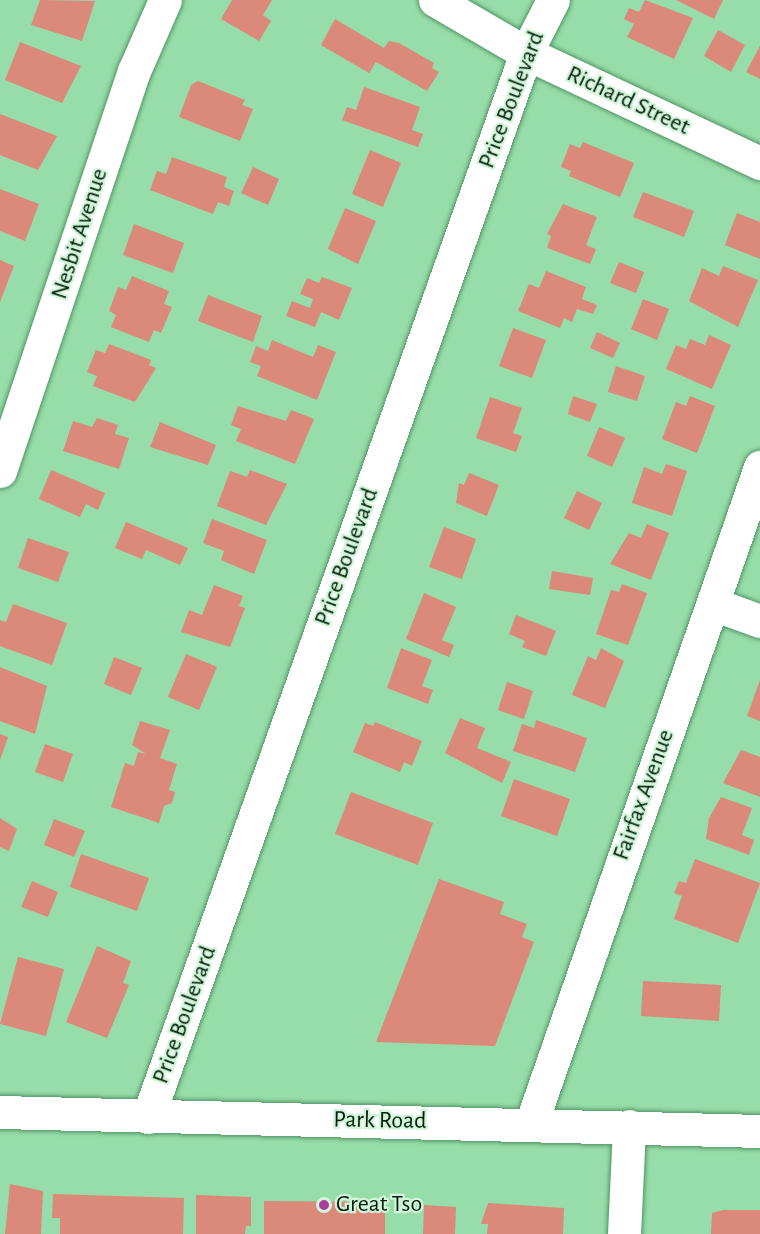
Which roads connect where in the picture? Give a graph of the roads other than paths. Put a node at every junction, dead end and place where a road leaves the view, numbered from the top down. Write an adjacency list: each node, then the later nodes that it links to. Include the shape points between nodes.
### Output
1 (165, 0): 7 (street, Nesbit Avenue, via 134,71)
2 (435, 0): 4 (street, Richard Street)
3 (553, 0): 4 (street, Price Boulevard)
4 (526, 53): 5 (street, Richard Street); 11 (street, Price Boulevard)
5 (760, 163)
6 (760, 467): 8 (street, Fairfax Avenue)
7 (0, 471)
8 (713, 604): 9 (street); 12 (street, Fairfax Avenue)
9 (760, 621)
10 (0, 1112): 11 (street, Park Road)
11 (148, 1117): 12 (street, Park Road)
12 (531, 1124): 13 (street, Park Road)
13 (629, 1126): 14 (street, Park Road); 15 (street)
14 (760, 1131)
15 (624, 1234)

